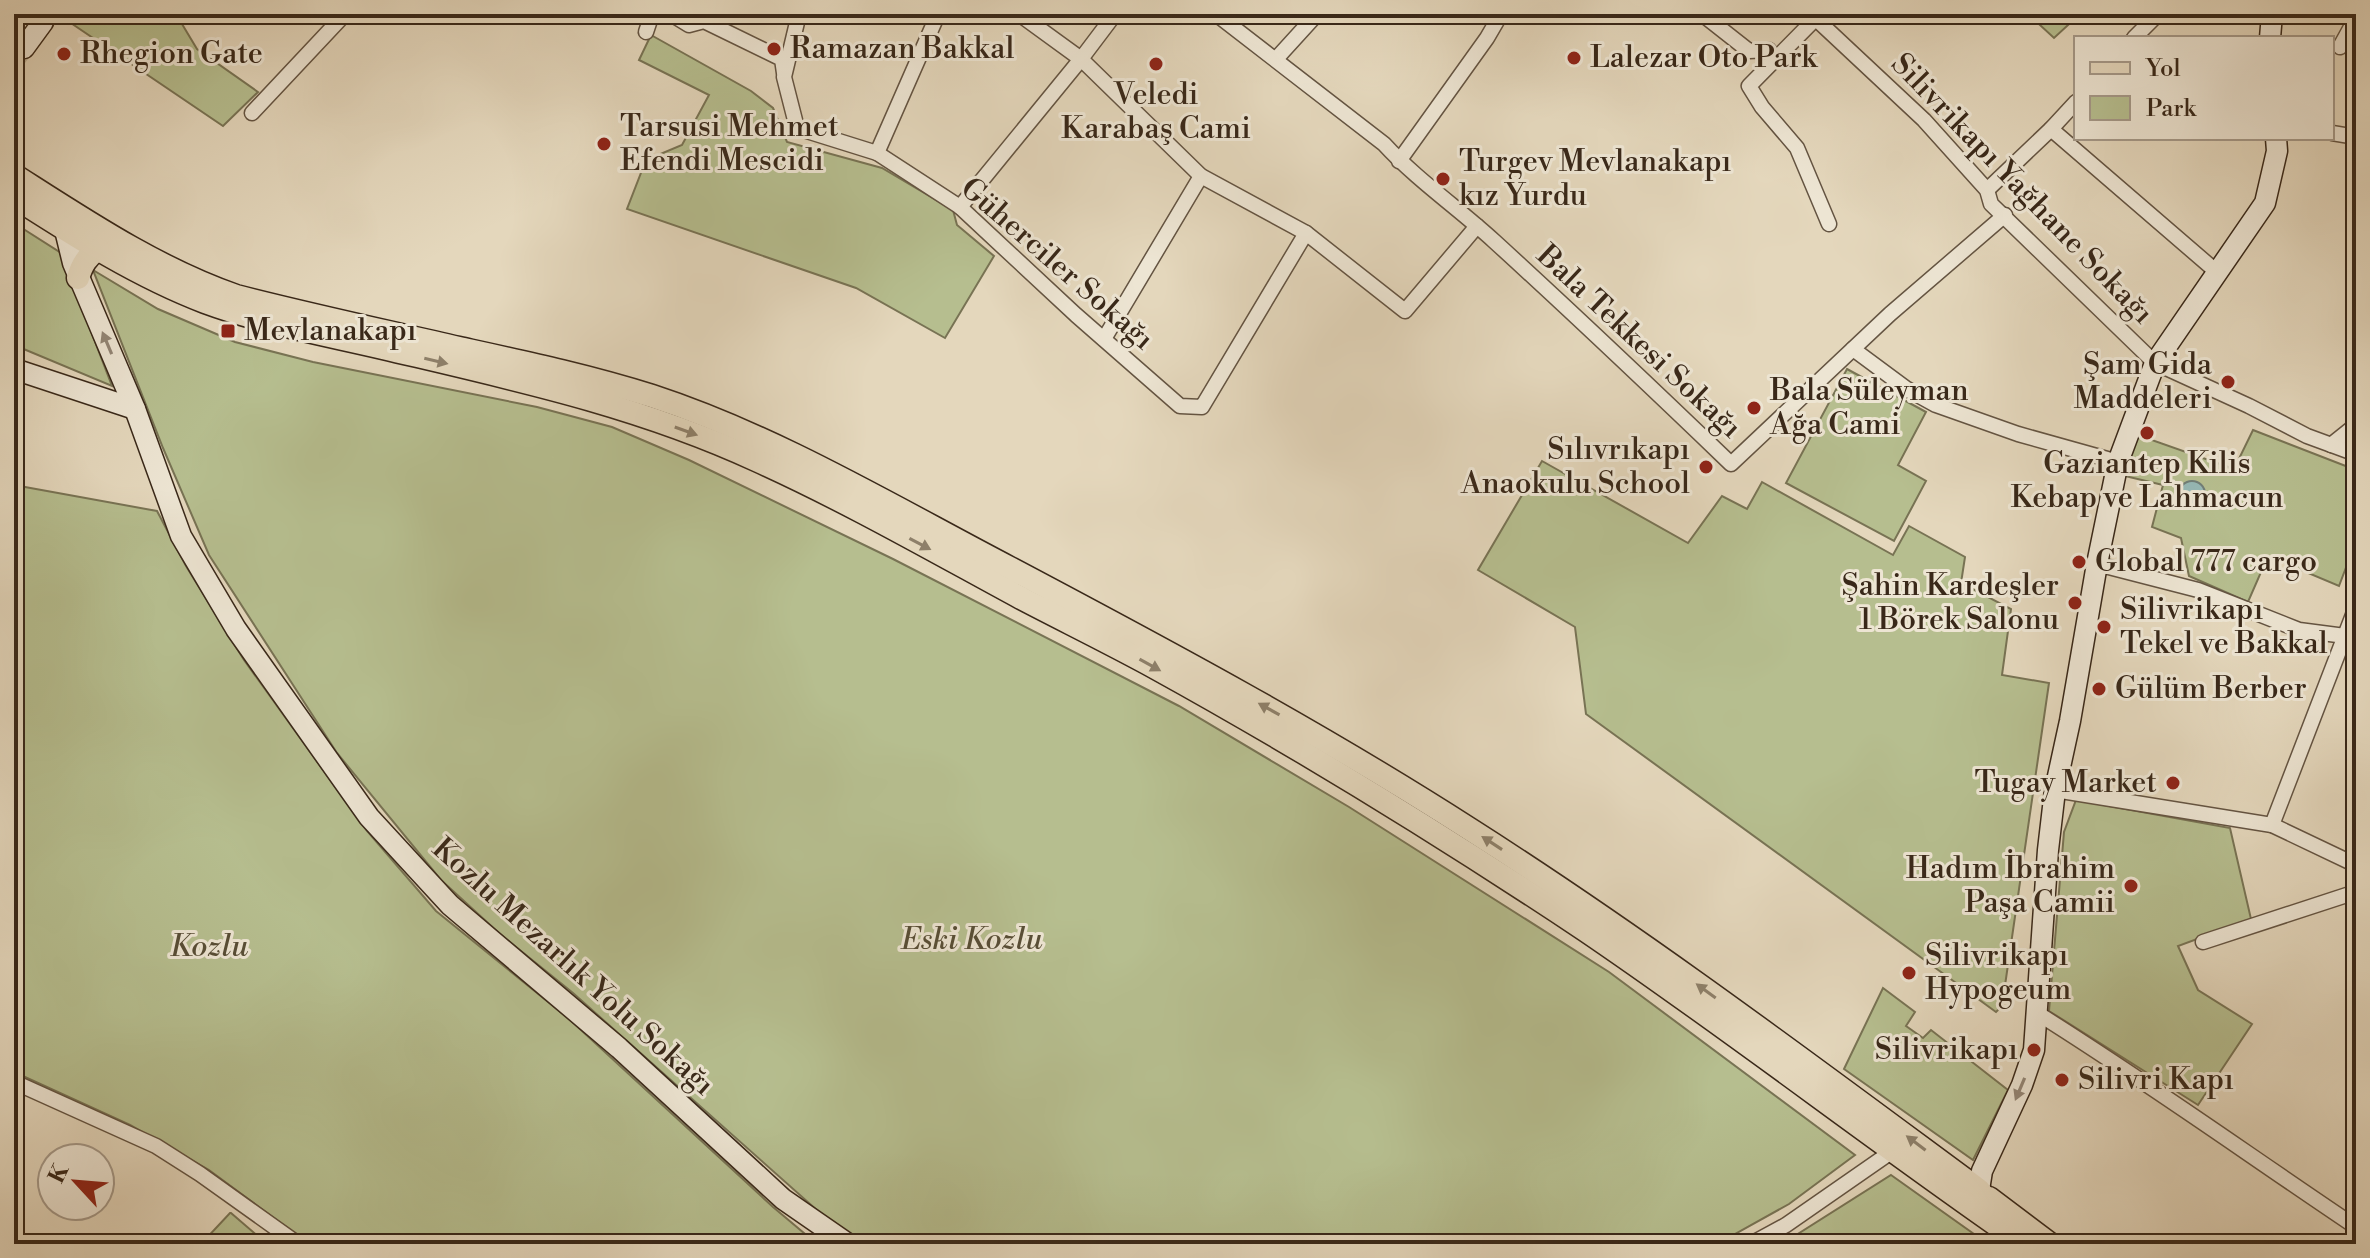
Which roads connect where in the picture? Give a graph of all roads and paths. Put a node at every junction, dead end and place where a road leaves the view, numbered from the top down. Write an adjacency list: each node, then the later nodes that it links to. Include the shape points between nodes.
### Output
1 (345, 14): 27 (street)
2 (652, 14): 17 (street)
3 (671, 14): 25 (street, via 689,25 704,21 782,59)
4 (799, 14): 25 (street, Güherciler Sokağı)
5 (938, 14): 32 (street)
6 (1019, 14): 23 (street)
7 (1115, 14): 23 (street)
8 (1216, 14): 24 (street, Bala Tekkesi Sokağı)
9 (1317, 14): 24 (street)
10 (1501, 14): 33 (street)
11 (1702, 14): 22 (street, via 1749,51)
12 (2158, 14): 18 (street)
13 (2272, 14): 19 (street)
14 (1818, 17): 36 (street, Silivrikapı Yağhane Sokağı); 41 (street, via 1749,86 1797,148)
15 (2356, 18): 20 (street)
16 (43, 22): 21 (street)
17 (646, 32)
18 (2136, 36)
19 (2270, 36)
20 (2340, 47)
21 (24, 48)
22 (1769, 50)
23 (1081, 59): 35 (street); 38 (street)
24 (1276, 59): 33 (street, Bala Tekkesi Sokağı)
25 (784, 77): 32 (street, Güherciler Sokağı, via 797,128)
26 (2074, 104): 28 (street)
27 (252, 113)
28 (2051, 129): 36 (street); 45 (street)
29 (2334, 133): 30 (street)
30 (2356, 137)
31 (2276, 140): 45 (street, via 2265,203)
32 (877, 153): 38 (street, Güherciler Sokağı)
33 (1399, 161): 42 (street, Bala Tekkesi Sokağı)
34 (14, 175): 40 (main road)
35 (1201, 176): 43 (street); 47 (street)
36 (1987, 190): 39 (street, Silivrikapı Yağhane Sokağı, via 1991,204)
37 (14, 197): 40 (main road)
38 (960, 207): 47 (street, Güherciler Sokağı)
39 (2005, 215): 48 (street); 49 (street, Silivrikapı Yağhane Sokağı)
40 (65, 219): 44 (main road); 46 (street, Kozlu Mezarlık Yolu Sokağı); 67 (main road, one-way to 40, via 1672,967 1439,809 1139,637 816,467 651,396 236,296)
41 (1829, 224)
42 (1477, 226): 43 (street, via 1405,311); 48 (street, Bala Tekkesi Sokağı, via 1731,464)
43 (1306, 233): 47 (street, Güherciler Sokağı, via 1202,407 1180,406)
44 (98, 249): 46 (main road); 66 (main road, one-way to 66, via 152,279 228,310 618,406 760,461 850,506 1151,665 1332,769 1599,940)
45 (2218, 273): 49 (street)
46 (78, 278): 51 (street, Kozlu Mezarlık Yolu Sokağı, one-way to 46)
47 (1104, 339)
48 (1853, 349): 55 (street, via 1936,405)
49 (2155, 363): 53 (street); 55 (street)
50 (14, 369): 51 (street)
51 (135, 409): 70 (street, Kozlu Mezarlık Yolu Sokağı, via 181,536 236,629 369,817 450,905 619,1048 783,1199)
52 (2356, 425): 53 (street)
53 (2331, 445): 54 (street)
54 (2356, 454)
55 (2118, 462): 56 (street)
56 (2097, 564): 58 (street, via 2198,590 2299,630); 59 (street)
57 (2356, 607): 58 (street)
58 (2350, 639): 60 (street)
59 (2055, 790): 60 (street); 64 (street)
60 (2272, 825): 61 (street)
61 (2356, 865)
62 (2356, 892): 63 (street)
63 (2203, 942)
64 (2037, 1013): 67 (street, one-way to 67, via 2026,1073 1982,1171); 68 (street)
65 (14, 1082): 69 (street, via 156,1146)
66 (1894, 1150): 67 (main road); 71 (street)
67 (1987, 1218): 72 (main road); 73 (main road)
68 (2356, 1227)
69 (298, 1244)
70 (848, 1244)
71 (1751, 1244)
72 (2024, 1244)
73 (2050, 1244)

